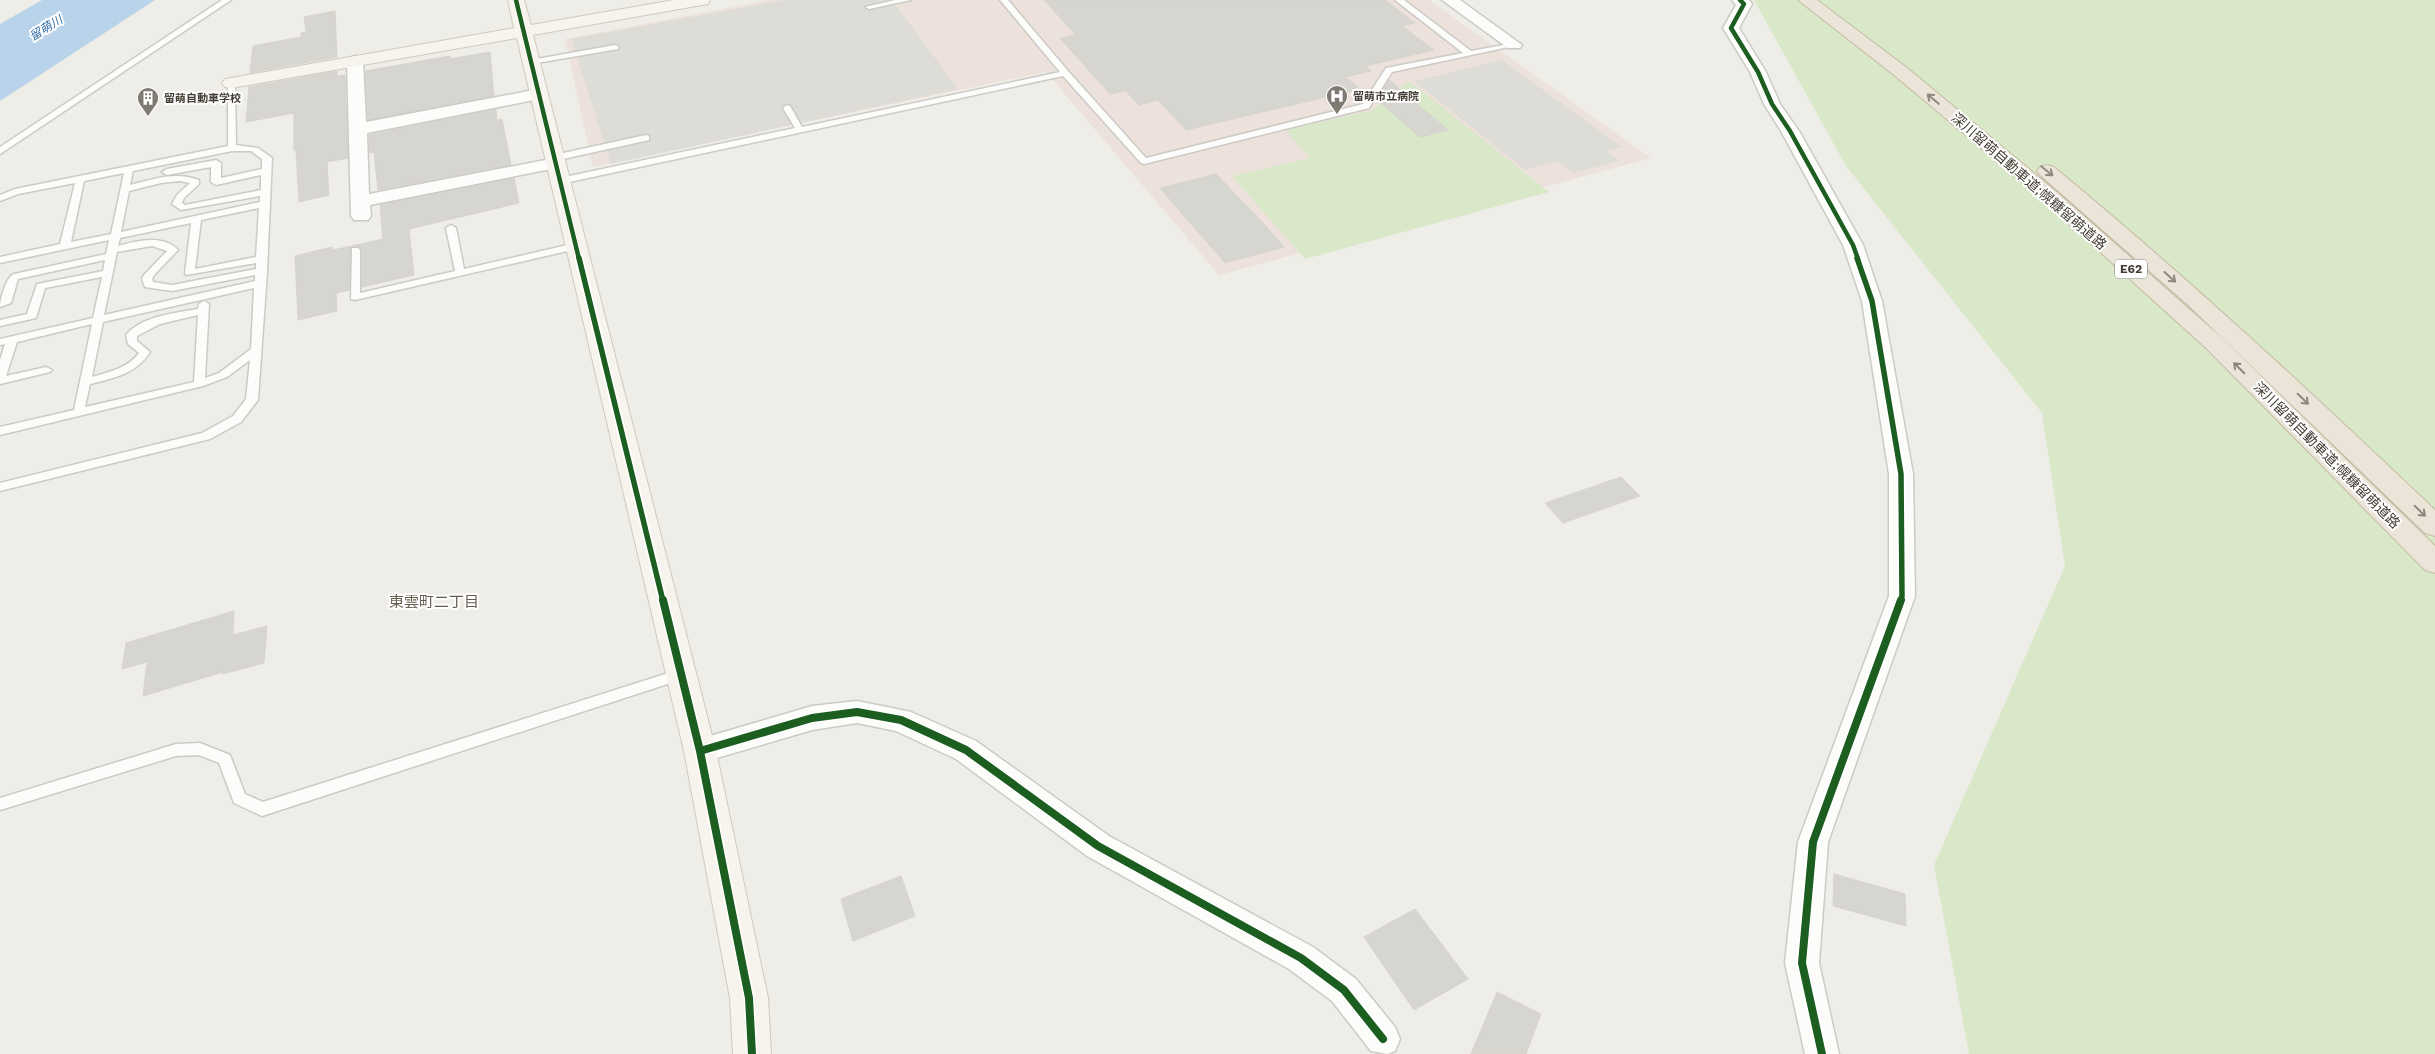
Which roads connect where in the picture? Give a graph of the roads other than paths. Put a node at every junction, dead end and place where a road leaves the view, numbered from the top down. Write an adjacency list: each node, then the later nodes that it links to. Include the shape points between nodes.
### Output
1 (227, 0): 26 (lane)
2 (516, 0): 12 (street)
3 (702, 0): 12 (street)
4 (907, 0): 11 (lane)
5 (1004, 0): 18 (lane)
6 (1399, 0): 15 (lane)
7 (1450, 0): 13 (street)
8 (1740, 0): 69 (street, via 1744,4 1731,28 1853,245 1872,301 1901,474 1902,596 1813,842 1802,963)
9 (1806, 0): 63 (highway, 深川留萌自動車道;幌糠留萌道路 / E62, one-way to 9, via 2206,336 2045,192 1900,71)
10 (1830, 0): 62 (highway, 深川留萌自動車道;幌糠留萌道路 / E62, one-way to 62, via 1929,73 2102,216 2250,348)
11 (869, 7)
12 (524, 32): 16 (street); 17 (street)
13 (1514, 45): 15 (lane)
14 (615, 47): 17 (lane)
15 (1469, 54): 18 (lane, via 1389,70 1366,106 1144,160)
16 (356, 61): 19 (street); 22 (street)
17 (531, 62): 20 (street)
18 (1064, 74): 23 (lane)
19 (231, 83): 25 (lane)
20 (539, 94): 22 (street); 27 (street)
21 (787, 108): 23 (lane)
22 (358, 129): 27 (street, via 361,209)
23 (800, 130): 27 (lane)
24 (646, 138): 27 (lane)
25 (232, 148): 28 (lane, via 261,151 267,158); 30 (lane)
26 (0, 151)
27 (557, 167): 38 (street)
28 (266, 171): 30 (lane, via 216,182 216,163); 31 (lane)
29 (80, 179): 30 (lane); 32 (lane); 37 (lane)
30 (127, 179): 31 (lane, via 179,178 196,182 180,196 177,204 184,208); 36 (lane)
31 (265, 192): 33 (lane)
32 (0, 198)
33 (265, 204): 34 (lane); 41 (lane)
34 (196, 218): 36 (lane); 41 (lane, via 190,273)
35 (451, 228): 45 (lane)
36 (115, 236): 37 (lane); 40 (lane)
37 (65, 246): 42 (lane)
38 (576, 246): 45 (lane); 64 (street)
39 (355, 250): 45 (lane, via 355,297)
40 (112, 253): 43 (lane, via 150,242 167,244 173,250 168,258 151,270 147,279 150,285 162,288); 44 (lane); 48 (lane, via 14,277 6,303)
41 (262, 258): 43 (lane)
42 (0, 260)
43 (262, 271): 46 (lane)
44 (108, 273): 50 (lane); 51 (lane, via 42,286 32,316)
45 (460, 273)
46 (261, 283): 47 (lane); 54 (lane)
47 (205, 295): 49 (lane); 50 (lane)
48 (0, 304)
49 (204, 311): 57 (lane, via 158,321 139,329 131,334 132,342 145,352 140,362); 58 (lane)
50 (98, 320): 52 (lane); 57 (lane)
51 (0, 323)
52 (12, 339): 53 (lane); 56 (lane)
53 (0, 342)
54 (256, 350): 58 (lane, via 223,375); 61 (lane, via 252,400 237,419 206,436)
55 (46, 370): 56 (lane)
56 (1, 373)
57 (84, 382): 59 (lane)
58 (200, 384): 59 (lane)
59 (79, 411): 60 (lane)
60 (0, 431)
61 (0, 487)
62 (2435, 526)
63 (2435, 563)
64 (681, 674): 65 (street); 66 (lane, via 262,809 239,798 225,759 200,749 176,750)
65 (700, 751): 67 (street, via 812,718 857,712 901,720 966,750 1098,846 1301,958 1344,990); 68 (street, via 749,998)
66 (0, 804)
67 (1382, 1039)
68 (752, 1054)
69 (1822, 1054)

